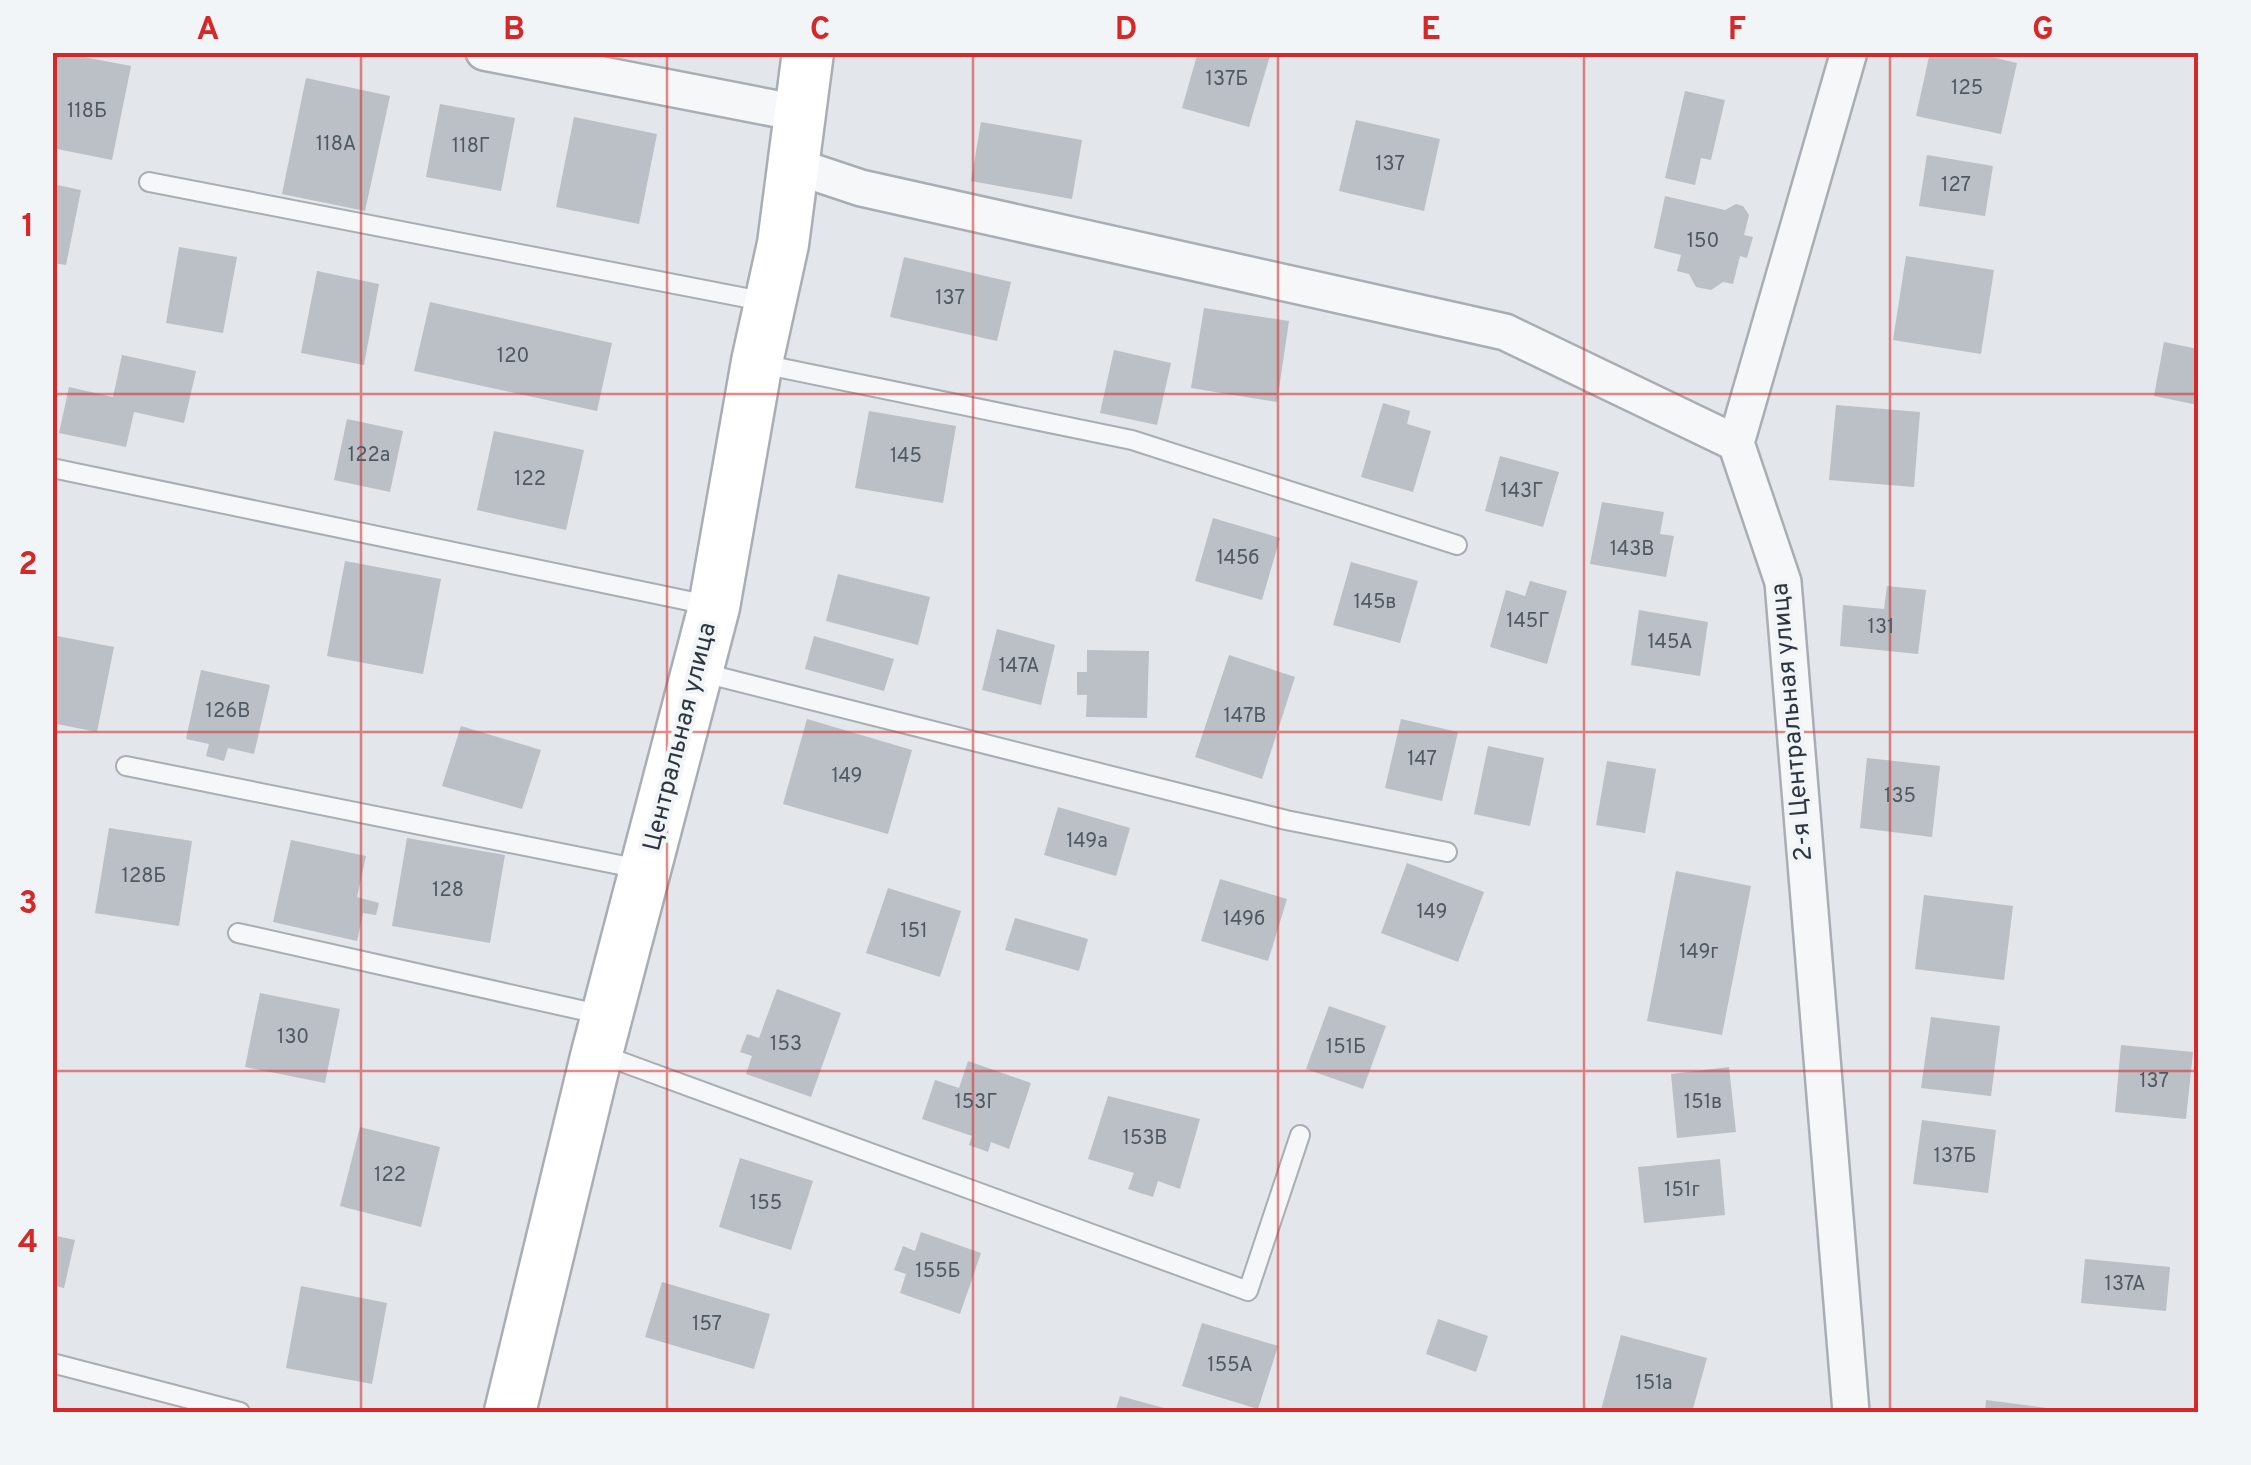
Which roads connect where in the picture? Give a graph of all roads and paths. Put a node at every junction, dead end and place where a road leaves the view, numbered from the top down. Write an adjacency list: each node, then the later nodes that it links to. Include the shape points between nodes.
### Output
1 (484, 52): 4 (street)
2 (808, 52): 4 (street, Центральная улица)
3 (1849, 52): 9 (street)
4 (798, 113): 5 (street, Центральная улица)
5 (795, 166): 7 (street, Центральная улица); 9 (street, via 860,188 1505,332)
6 (149, 182): 7 (lane)
7 (769, 303): 8 (street, Центральная улица)
8 (756, 362): 11 (lane, via 1132,440); 12 (street, Центральная улица)
9 (1736, 443): 23 (street, 2-я Центральная улица, via 1783,582)
10 (52, 468): 12 (lane)
11 (1457, 545)
12 (714, 606): 13 (street, Центральная улица)
13 (699, 672): 15 (lane, via 1286,820); 16 (street, Центральная улица)
14 (126, 766): 16 (lane)
15 (1448, 852)
16 (647, 870): 18 (street, Центральная улица)
17 (238, 933): 18 (lane)
18 (602, 1035): 19 (lane, via 1248,1291); 22 (street, Центральная улица)
19 (1300, 1134)
20 (52, 1362): 21 (lane)
21 (240, 1412)
22 (510, 1412)
23 (1851, 1412)

